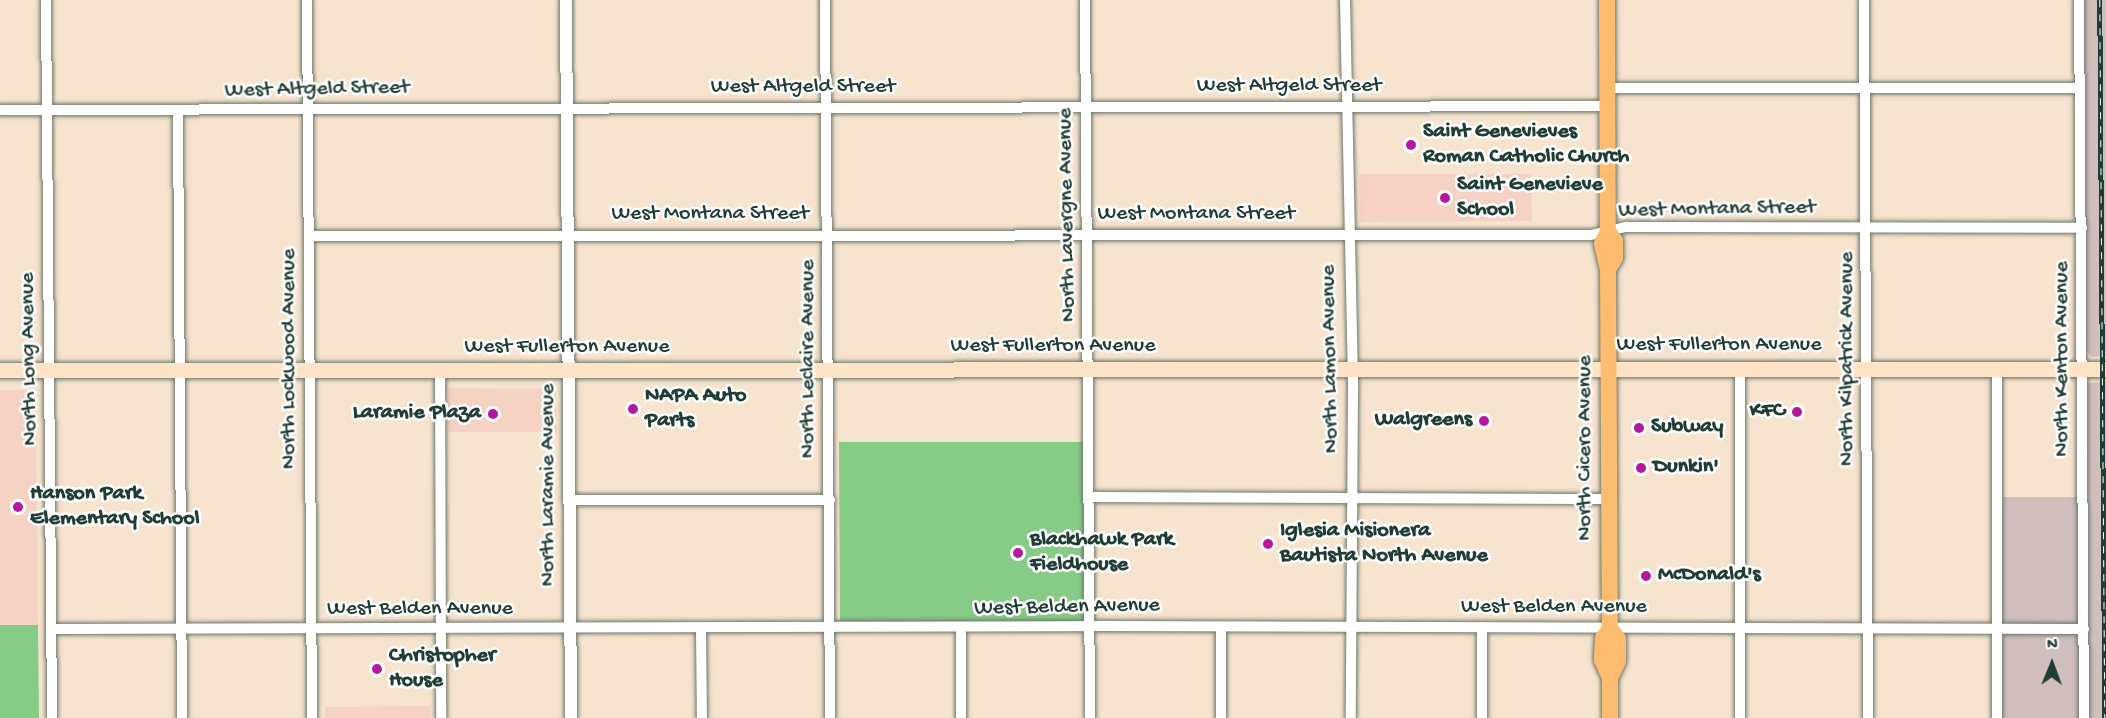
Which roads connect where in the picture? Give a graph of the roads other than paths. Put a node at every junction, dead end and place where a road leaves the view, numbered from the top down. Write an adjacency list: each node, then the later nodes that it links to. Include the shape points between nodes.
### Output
1 (46, 0): 20 (street, North Long Avenue)
2 (307, 0): 18 (street, North Lockwood Avenue)
3 (566, 0): 17 (street, North Laramie Avenue)
4 (825, 0): 15 (street, North Leclaire Avenue)
5 (1085, 0): 16 (street, North Lavergne Avenue)
6 (1345, 0): 13 (street, North Lamon Avenue)
7 (1607, 0): 10 (main road, North Cicero Avenue)
8 (1864, 0): 11 (street, North Kilpatrick Avenue)
9 (2079, 0): 12 (street, North Kenton Avenue)
10 (1607, 88): 11 (street); 14 (main road, North Cicero Avenue)
11 (1865, 88): 12 (street); 22 (street, North Kilpatrick Avenue)
12 (2080, 88): 23 (street, North Kenton Avenue)
13 (1346, 106): 14 (street, West Altgeld Street); 16 (street, West Altgeld Street); 28 (street, North Lamon Avenue)
14 (1607, 106): 24 (main road, North Cicero Avenue)
15 (827, 107): 16 (street, West Altgeld Street); 17 (street, West Altgeld Street); 26 (street, North Leclaire Avenue)
16 (1086, 107): 27 (street, North Lavergne Avenue)
17 (567, 108): 18 (street, West Altgeld Street); 25 (street, North Laramie Avenue)
18 (308, 109): 21 (street, West Altgeld Street); 29 (street, North Lockwood Avenue)
19 (0, 110): 20 (street, West Altgeld Street)
20 (47, 110): 21 (street, West Altgeld Street); 38 (street, North Long Avenue)
21 (178, 110): 39 (street)
22 (1867, 228): 23 (street, West Montana Street); 24 (street, West Montana Street, via 1627,227); 33 (street, North Kilpatrick Avenue)
23 (2082, 228): 35 (street, North Kenton Avenue)
24 (1608, 231): 28 (street, West Montana Street, via 1591,235); 31 (main road, North Cicero Avenue, via 1615,241 1615,258 1608,269)
25 (568, 235): 26 (street, West Montana Street); 29 (street, West Montana Street); 42 (street, North Laramie Avenue)
26 (828, 235): 27 (street, West Montana Street); 43 (street, North Leclaire Avenue)
27 (1088, 235): 28 (street, West Montana Street); 44 (street, North Lavergne Avenue)
28 (1348, 235): 30 (street, North Lamon Avenue)
29 (309, 236): 40 (street, North Lockwood Avenue)
30 (1351, 369): 31 (main road, West Fullerton Avenue); 44 (main road, West Fullerton Avenue); 46 (street, North Lamon Avenue)
31 (1609, 369): 32 (main road, West Fullerton Avenue); 47 (main road, North Cicero Avenue)
32 (1740, 369): 33 (main road, West Fullerton Avenue); 55 (street)
33 (1868, 369): 34 (main road, West Fullerton Avenue); 56 (street, North Kilpatrick Avenue)
34 (1997, 369): 35 (main road, West Fullerton Avenue); 61 (street)
35 (2082, 369): 36 (main road, West Fullerton Avenue); 62 (street, North Kenton Avenue)
36 (2106, 369)
37 (0, 370): 38 (main road, West Fullerton Avenue)
38 (50, 370): 39 (main road, West Fullerton Avenue); 57 (street, North Long Avenue)
39 (180, 370): 40 (main road, West Fullerton Avenue); 58 (street)
40 (310, 370): 41 (main road, West Fullerton Avenue); 63 (street, North Lockwood Avenue)
41 (440, 370): 42 (main road, West Fullerton Avenue); 64 (street)
42 (569, 370): 43 (main road, West Fullerton Avenue); 48 (street, North Laramie Avenue)
43 (829, 370): 44 (main road, West Fullerton Avenue); 49 (street, North Leclaire Avenue)
44 (1089, 370): 45 (street, North Lavergne Avenue)
45 (1090, 496): 46 (street); 54 (street, North Lavergne Avenue)
46 (1353, 498): 47 (street); 51 (street, North Lamon Avenue)
47 (1609, 499): 53 (main road, North Cicero Avenue)
48 (570, 500): 49 (street); 65 (street, North Laramie Avenue)
49 (830, 500): 59 (street, North Leclaire Avenue)
50 (1221, 627): 51 (street, West Belden Avenue); 54 (street, West Belden Avenue); 76 (street)
51 (1352, 627): 52 (street, West Belden Avenue); 77 (street, North Lamon Avenue)
52 (1482, 627): 53 (street, West Belden Avenue); 78 (street)
53 (1610, 627): 55 (street, West Belden Avenue); 79 (main road, North Cicero Avenue, via 1618,639 1617,661 1610,678)
54 (1090, 628): 60 (street, West Belden Avenue); 75 (street, North Lavergne Avenue)
55 (1740, 628): 56 (street, West Belden Avenue); 80 (street)
56 (1868, 628): 61 (street, West Belden Avenue); 81 (street, North Kilpatrick Avenue)
57 (51, 629): 58 (street, West Belden Avenue); 67 (street, North Long Avenue)
58 (181, 629): 63 (street, West Belden Avenue); 68 (street)
59 (830, 629): 60 (street, West Belden Avenue); 66 (street, West Belden Avenue); 73 (street, North Leclaire Avenue)
60 (961, 629): 74 (street)
61 (1997, 629): 62 (street, West Belden Avenue); 82 (street)
62 (2084, 629): 83 (street, North Kenton Avenue)
63 (311, 630): 64 (street, West Belden Avenue); 69 (street, North Lockwood Avenue)
64 (441, 630): 65 (street, West Belden Avenue); 70 (street)
65 (570, 630): 66 (street, West Belden Avenue); 71 (street, North Laramie Avenue)
66 (701, 630): 72 (street)
67 (52, 718)
68 (182, 718)
69 (312, 718)
70 (441, 718)
71 (571, 718)
72 (702, 718)
73 (830, 718)
74 (961, 718)
75 (1090, 718)
76 (1221, 718)
77 (1351, 718)
78 (1482, 718)
79 (1610, 718)
80 (1740, 718)
81 (1868, 718)
82 (1997, 718)
83 (2084, 718)

